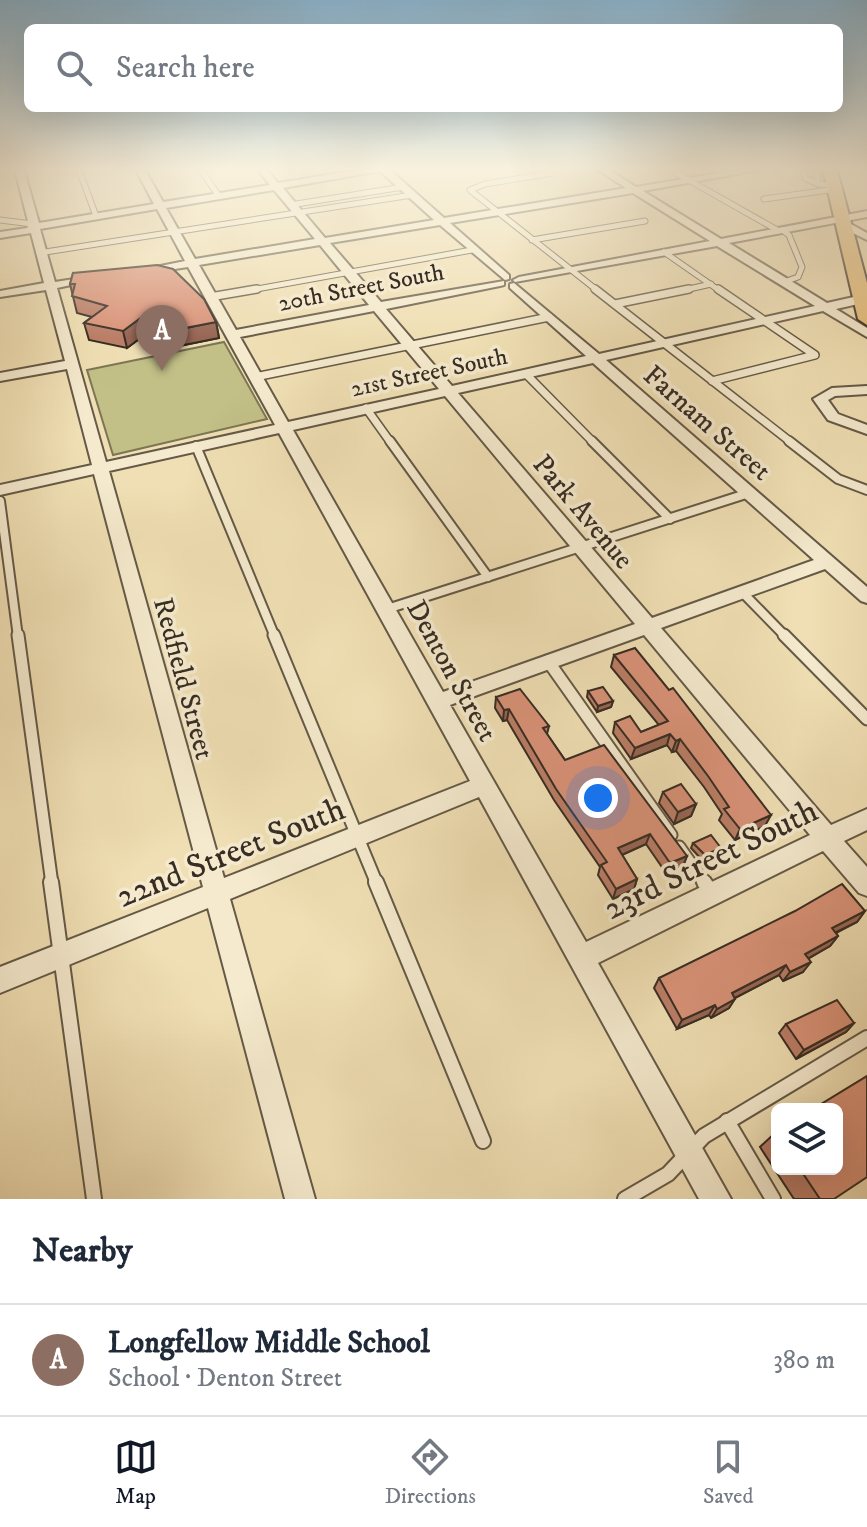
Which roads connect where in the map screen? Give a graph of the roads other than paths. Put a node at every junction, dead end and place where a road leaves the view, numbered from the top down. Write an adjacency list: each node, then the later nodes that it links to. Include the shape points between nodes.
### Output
1 (27, 226): 15 (lane)
2 (38, 226): 15 (street)
3 (170, 226): 17 (street, Denton Street)
4 (205, 226): 17 (lane)
5 (309, 226): 21 (street, Park Avenue)
6 (418, 226): 21 (street)
7 (446, 226): 23 (street, Farnam Street)
8 (514, 226): 20 (lane)
9 (616, 226): 20 (lane)
10 (693, 226): 22 (street)
11 (771, 226): 16 (lane)
12 (816, 226): 16 (street, 20th Street South)
13 (845, 226): 37 (main road)
14 (850, 226): 19 (street)
15 (32, 227): 18 (street); 25 (street, Redfield Street)
16 (780, 231): 22 (street, 20th Street South); 32 (lane, via 789,235 802,267 798,277)
17 (173, 232): 25 (lane); 26 (street, Denton Street)
18 (0, 235)
19 (867, 237)
20 (532, 240): 27 (lane)
21 (323, 242): 26 (street); 29 (street, Park Avenue)
22 (719, 242): 24 (street, 20th Street South); 32 (street)
23 (472, 250): 29 (lane); 31 (street, Farnam Street)
24 (664, 252): 27 (street, 20th Street South); 33 (lane)
25 (39, 253): 34 (street, Redfield Street)
26 (191, 263): 28 (street); 36 (street, Denton Street)
27 (571, 270): 31 (street, 20th Street South); 38 (lane)
28 (134, 272)
29 (348, 272): 36 (lane); 39 (street, Park Avenue)
30 (105, 277): 34 (street)
31 (509, 282): 39 (street, 20th Street South); 41 (street, Farnam Street)
32 (784, 282): 40 (street)
33 (711, 284): 38 (lane); 43 (lane)
34 (48, 286): 35 (street); 49 (street, Redfield Street)
35 (0, 294)
36 (210, 297): 45 (street, Denton Street)
37 (864, 298): 40 (street, 21st Street South); 42 (main road)
38 (615, 304): 46 (lane)
39 (377, 306): 45 (street, 20th Street South); 47 (street, Park Avenue)
40 (826, 307): 43 (street, 21st Street South); 44 (street)
41 (549, 317): 47 (lane); 48 (street, Farnam Street)
42 (867, 319)
43 (766, 321): 46 (street, 21st Street South); 53 (lane, via 815,355)
44 (867, 333)
45 (231, 335): 52 (street, Denton Street)
46 (665, 343): 48 (street, 21st Street South); 53 (lane)
47 (411, 346): 52 (lane); 55 (street, Park Avenue)
48 (596, 358): 50 (street, 21st Street South); 63 (street, Farnam Street)
49 (70, 364): 51 (street); 60 (street, Redfield Street)
50 (526, 374): 55 (street, 21st Street South); 65 (lane)
51 (0, 377)
52 (255, 377): 57 (street, Denton Street)
53 (712, 381): 62 (lane, via 838,479)
54 (867, 390): 58 (street, via 832,392 820,399 839,422)
55 (448, 391): 56 (street, 21st Street South); 66 (street, Park Avenue)
56 (366, 408): 57 (street, 21st Street South); 68 (lane)
57 (283, 427): 59 (street, 21st Street South); 71 (street, Denton Street)
58 (867, 430)
59 (196, 446): 60 (street, 21st Street South); 78 (lane)
60 (98, 468): 61 (street, 21st Street South); 82 (street, Redfield Street)
61 (0, 490)
62 (867, 490)
63 (749, 493): 65 (lane); 67 (street, Farnam Street)
64 (0, 501): 83 (lane)
65 (670, 519): 66 (lane)
66 (582, 548): 68 (lane); 72 (street, Park Avenue)
67 (827, 562): 69 (street); 70 (street, Farnam Street)
68 (488, 577): 71 (lane)
69 (742, 592): 72 (street); 75 (lane)
70 (867, 597)
71 (387, 609): 74 (street, Denton Street)
72 (648, 625): 73 (street); 79 (street, Park Avenue)
73 (548, 661): 74 (street); 81 (lane)
74 (439, 701): 76 (street, Denton Street)
75 (867, 719)
76 (485, 785): 78 (street, 22nd Street South); 84 (street, Denton Street)
77 (867, 819): 79 (street, 23rd Street South)
78 (358, 836): 82 (street, 22nd Street South); 88 (lane)
79 (828, 839): 80 (street, Park Avenue); 81 (street, 23rd Street South)
80 (867, 885)
81 (711, 892): 84 (street, 23rd Street South)
82 (215, 894): 83 (street, 22nd Street South); 91 (street, Redfield Street)
83 (62, 955): 85 (street, 22nd Street South); 90 (lane)
84 (582, 958): 89 (street, Denton Street)
85 (0, 980)
86 (867, 1038): 87 (lane)
87 (727, 1121): 89 (lane); 94 (lane)
88 (483, 1141)
89 (690, 1153): 92 (lane, via 668,1174); 93 (street, Denton Street)
90 (94, 1199)
91 (300, 1199)
92 (625, 1199)
93 (716, 1199)
94 (773, 1199)

